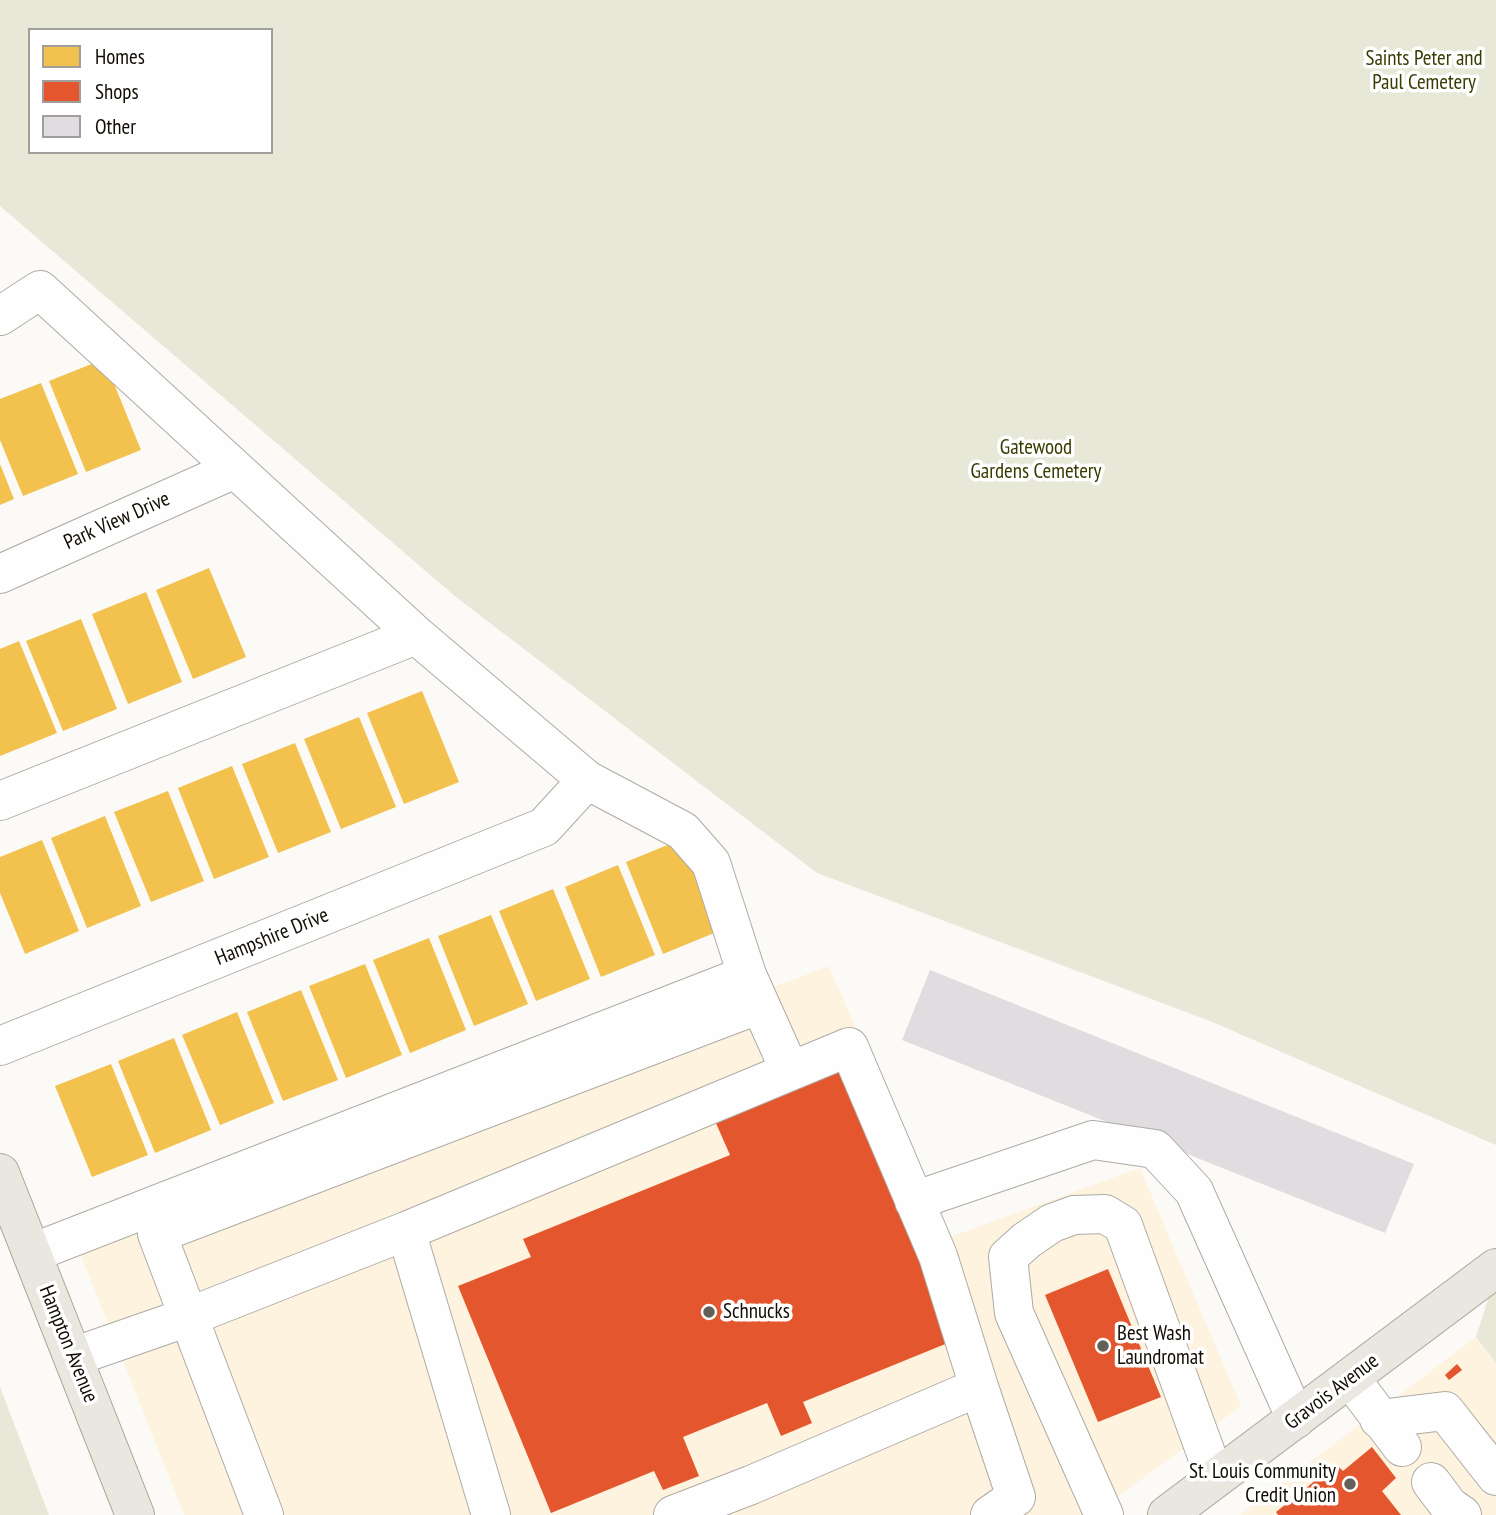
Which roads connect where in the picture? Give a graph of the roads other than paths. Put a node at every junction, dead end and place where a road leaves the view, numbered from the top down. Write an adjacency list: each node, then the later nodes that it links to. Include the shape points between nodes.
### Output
1 (0, 316): 2 (street, via 40,290)
2 (235, 469): 3 (street, Park View Drive); 4 (street)
3 (0, 574)
4 (415, 635): 5 (street); 6 (street)
5 (587, 780): 7 (street, via 683,831 711,863); 8 (street, Hampshire Drive, via 544,827)
6 (0, 801)
7 (754, 990): 9 (street); 13 (street); 15 (street, via 157,1234)
8 (0, 1046)
9 (790, 1071): 11 (street, via 849,1047); 12 (street)
10 (0, 1173): 13 (main road, Hampton Avenue)
11 (914, 1201): 18 (street, via 938,1256); 19 (street, via 1093,1140 1155,1149 1194,1191)
12 (406, 1231): 15 (street); 25 (street)
13 (32, 1253): 16 (main road, Hampton Avenue)
14 (1496, 1268): 17 (main road, Gravois Avenue)
15 (188, 1317): 16 (street); 24 (street)
16 (73, 1357): 23 (main road, Hampton Avenue)
17 (1350, 1378): 19 (main road, Gravois Avenue); 20 (street, via 1391,1433 1445,1411)
18 (979, 1387): 22 (street); 26 (street)
19 (1296, 1419): 21 (main road, Gravois Avenue)
20 (1496, 1476)
21 (1191, 1502): 27 (street, via 1123,1225 1105,1214 1074,1216 1052,1223 1008,1257 1014,1312)
22 (1011, 1509)
23 (135, 1515)
24 (264, 1515)
25 (491, 1515)
26 (673, 1515)
27 (1104, 1515)

